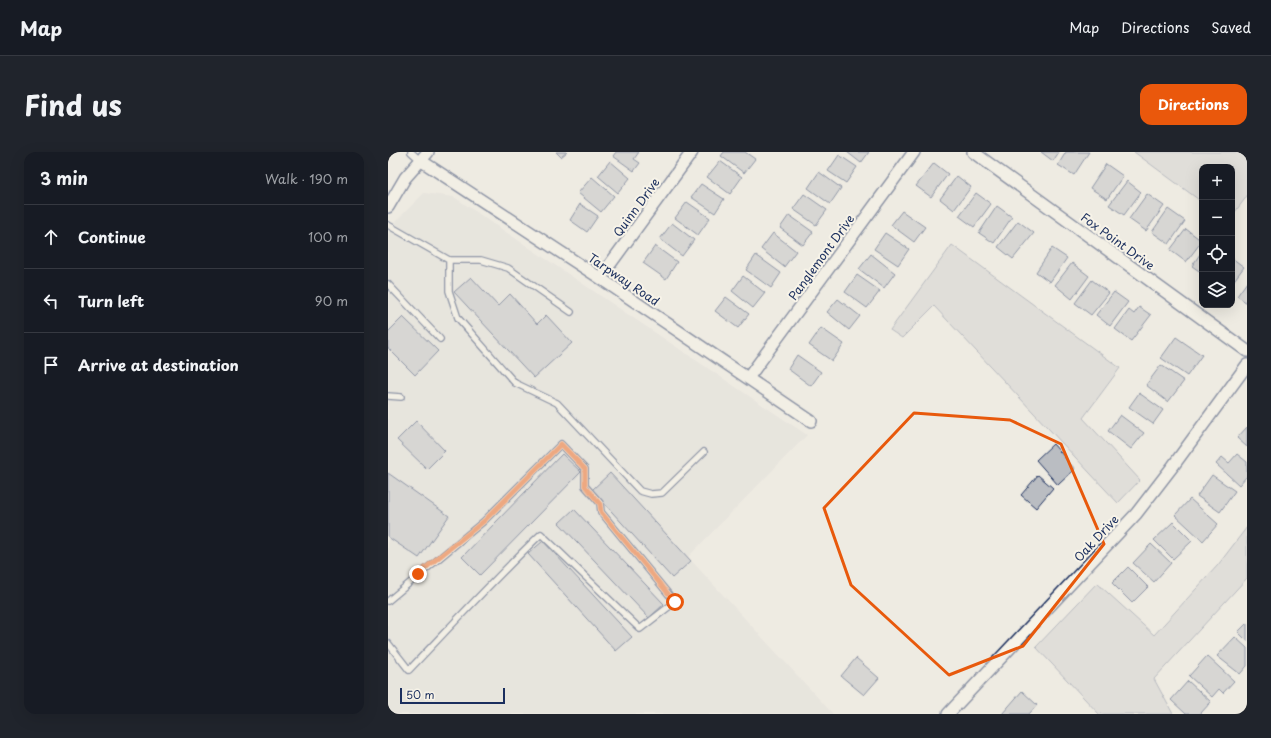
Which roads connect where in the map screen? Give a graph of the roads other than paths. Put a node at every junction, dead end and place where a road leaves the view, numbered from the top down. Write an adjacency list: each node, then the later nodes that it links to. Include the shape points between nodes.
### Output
1 (411, 152): 5 (lane)
2 (692, 152): 9 (street, Quinn Drive)
3 (914, 152): 15 (street, Panglemont Drive)
4 (973, 152): 13 (street, Fox Point Drive)
5 (424, 156): 6 (street, via 405,178); 9 (street, Tarpway Road)
6 (388, 207)
7 (388, 225): 8 (lane)
8 (449, 260): 11 (lane, via 481,260 508,268); 19 (lane, via 448,291 458,318 515,383 557,403 640,491 662,493)
9 (600, 278): 15 (street, Tarpway Road)
10 (388, 284): 12 (lane)
11 (571, 312)
12 (440, 339)
13 (1247, 351)
14 (1247, 365): 22 (street, Oak Drive, via 1136,514)
15 (748, 378): 18 (street, Tarpway Road)
16 (388, 396): 17 (lane)
17 (402, 397)
18 (811, 421)
19 (704, 452)
20 (388, 601): 21 (lane, via 484,521 561,444 585,469 585,486 600,504 601,512 675,602 640,629 541,534 498,575 409,670)
21 (388, 643)
22 (948, 714)

